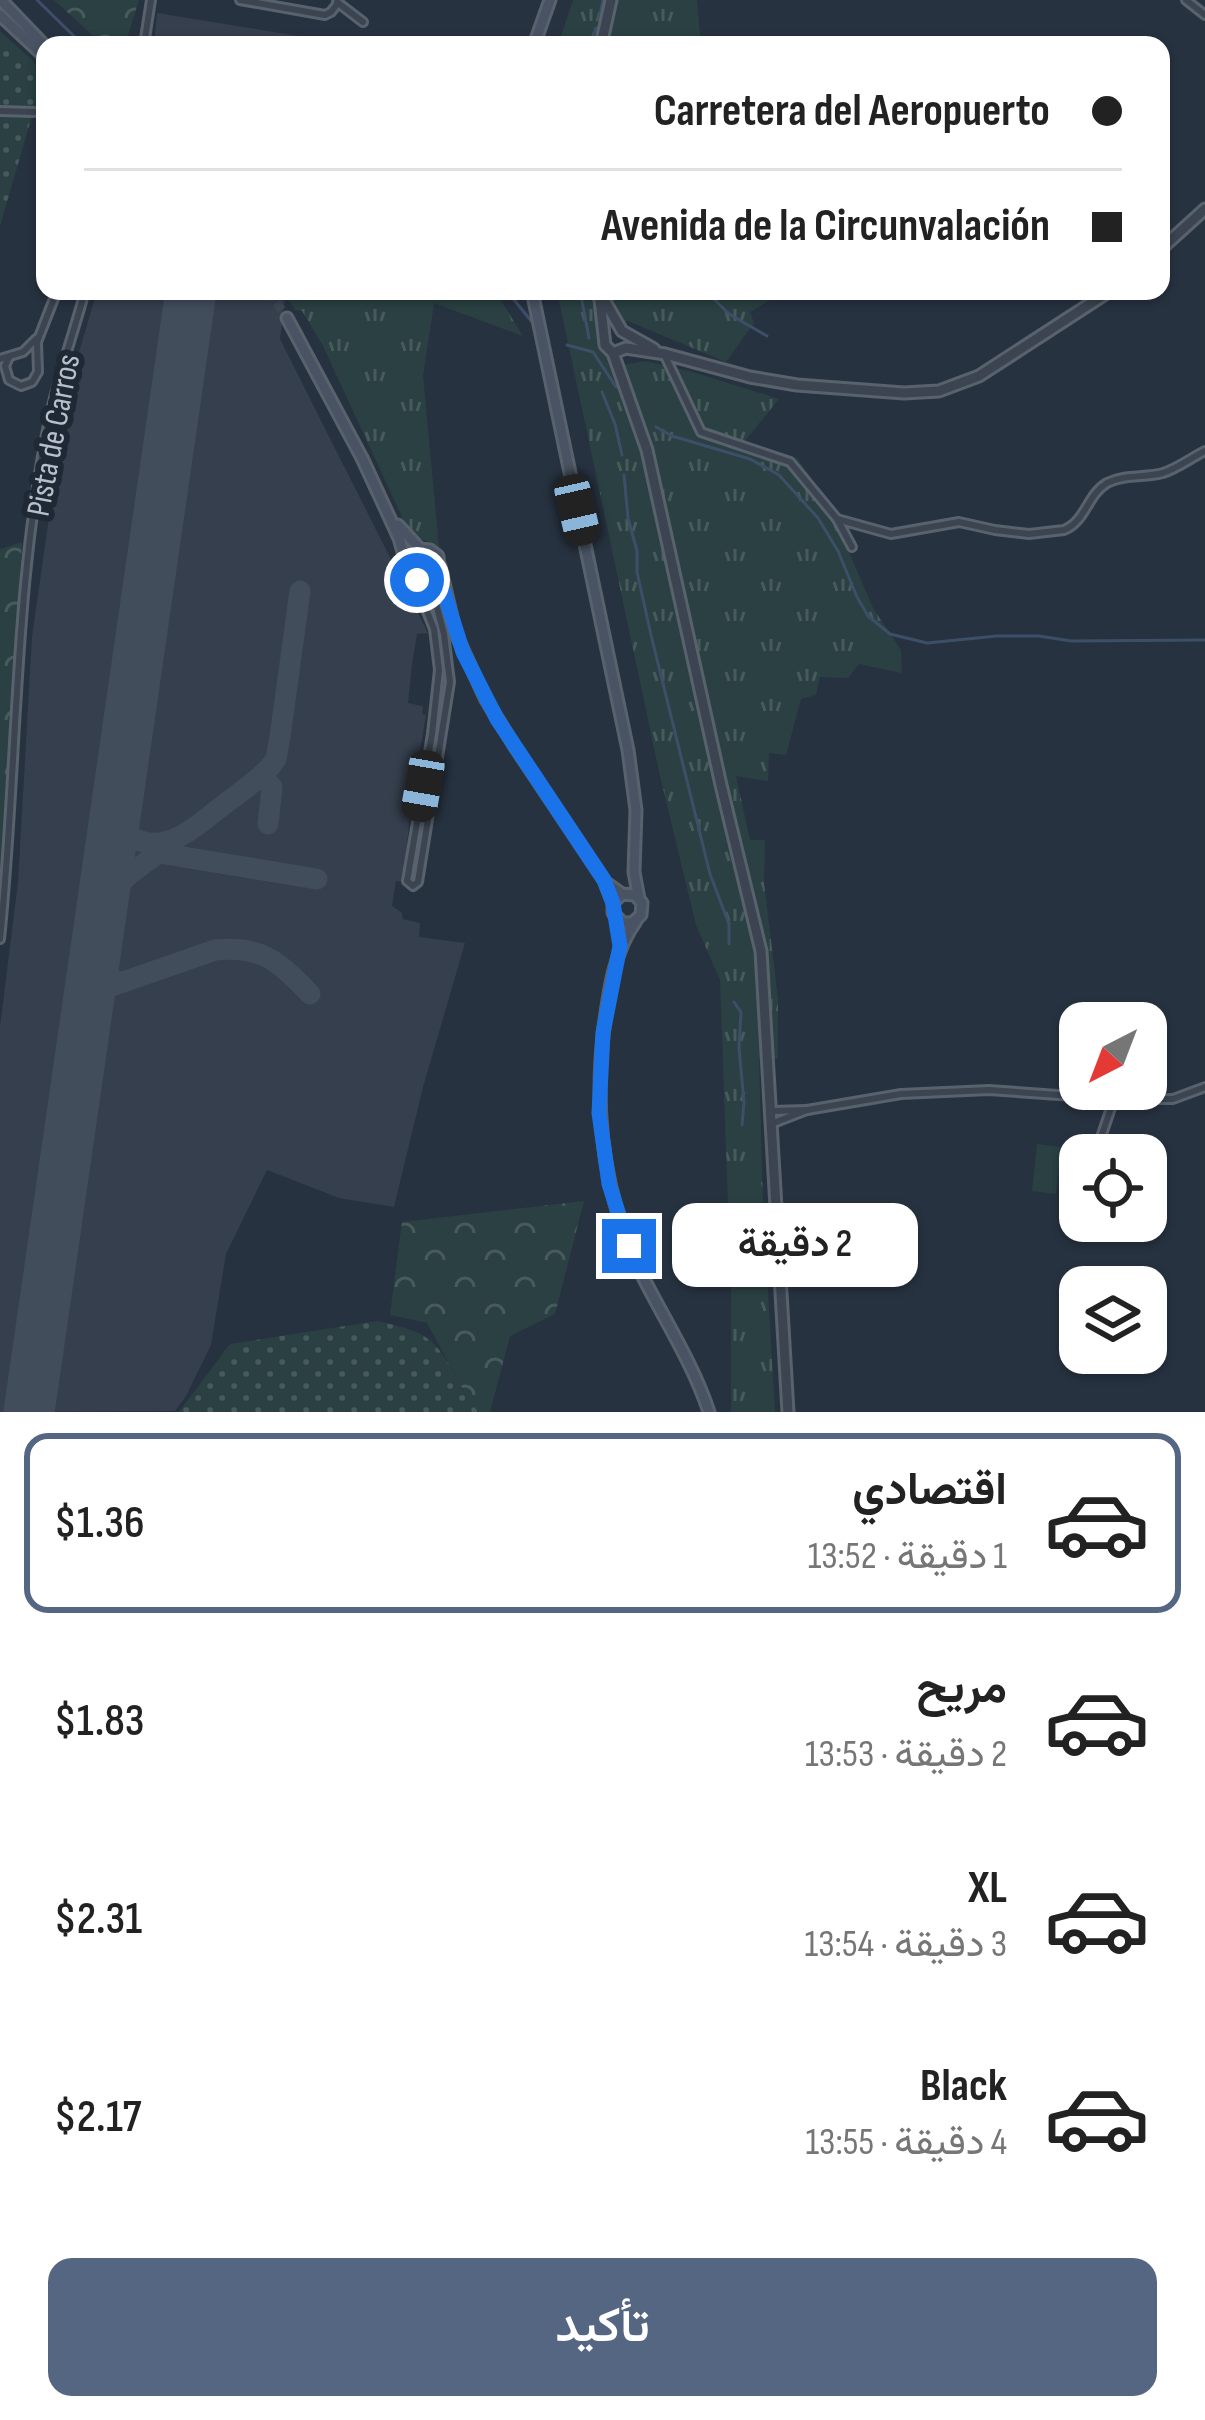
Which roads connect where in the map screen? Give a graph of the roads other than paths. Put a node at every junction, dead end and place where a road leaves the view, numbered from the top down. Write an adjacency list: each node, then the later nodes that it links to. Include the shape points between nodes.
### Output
1 (2, 0): 11 (main road)
2 (151, 0): 12 (street)
3 (240, 0): 7 (street, via 320,15)
4 (550, 0): 13 (main road)
5 (611, 0): 14 (street)
6 (1186, 0): 9 (street)
7 (341, 3): 10 (street)
8 (0, 14): 15 (main road)
9 (1205, 14)
10 (363, 22)
11 (36, 36)
12 (145, 36)
13 (537, 36)
14 (603, 36)
15 (36, 48)
16 (0, 110): 17 (street)
17 (34, 112)
18 (1205, 209): 19 (street)
19 (1170, 241)
20 (53, 300): 28 (street)
21 (82, 300): 56 (street, Pista de Carros, via 38,483)
22 (534, 300): 51 (main road, via 628,750)
23 (601, 300): 29 (street)
24 (604, 300): 27 (street)
25 (1096, 300): 32 (street, via 979,376 939,391 797,386)
26 (287, 318): 36 (main road)
27 (623, 333): 29 (street); 30 (street); 32 (street)
28 (39, 336): 31 (street); 33 (street)
29 (605, 338): 30 (street)
30 (621, 350): 32 (street); 62 (street, via 758,933)
31 (22, 352): 33 (street); 34 (street)
32 (664, 354): 37 (street, via 701,431 790,462)
33 (36, 360): 34 (street, via 38,372 21,386)
34 (4, 364)
35 (1205, 451): 37 (street, via 1167,471 1111,481 1064,530 1029,534 959,522 891,534)
36 (384, 506): 39 (main road); 40 (main road)
37 (837, 519): 38 (street)
38 (852, 547)
39 (420, 549): 40 (main road); 41 (main road, via 434,553)
40 (407, 566): 42 (main road)
41 (440, 566): 43 (main road); 44 (main road)
42 (413, 578): 43 (main road); 45 (street, via 437,643)
43 (432, 579): 44 (main road); 46 (street, via 450,674)
44 (446, 597): 52 (main road, via 497,719)
45 (434, 716): 46 (street); 47 (street)
46 (446, 718): 48 (street)
47 (425, 773): 48 (street); 49 (street)
48 (435, 775): 50 (street)
49 (415, 833): 50 (street); 50 (street, via 407,881 413,886)
50 (426, 834)
51 (634, 872): 52 (main road); 53 (main road)
52 (620, 897): 53 (main road); 54 (main road)
53 (639, 898): 55 (main road)
54 (615, 918): 55 (main road); 57 (main road)
55 (636, 921): 57 (main road)
56 (0, 939)
57 (620, 946): 64 (main road, via 599,1070 609,1184)
58 (1205, 1087): 60 (street)
59 (1059, 1095): 61 (street, via 901,1094)
60 (1167, 1099)
61 (807, 1109): 62 (street); 63 (street)
62 (771, 1111): 63 (street)
63 (771, 1124): 65 (street)
64 (709, 1412)
65 (788, 1412)

